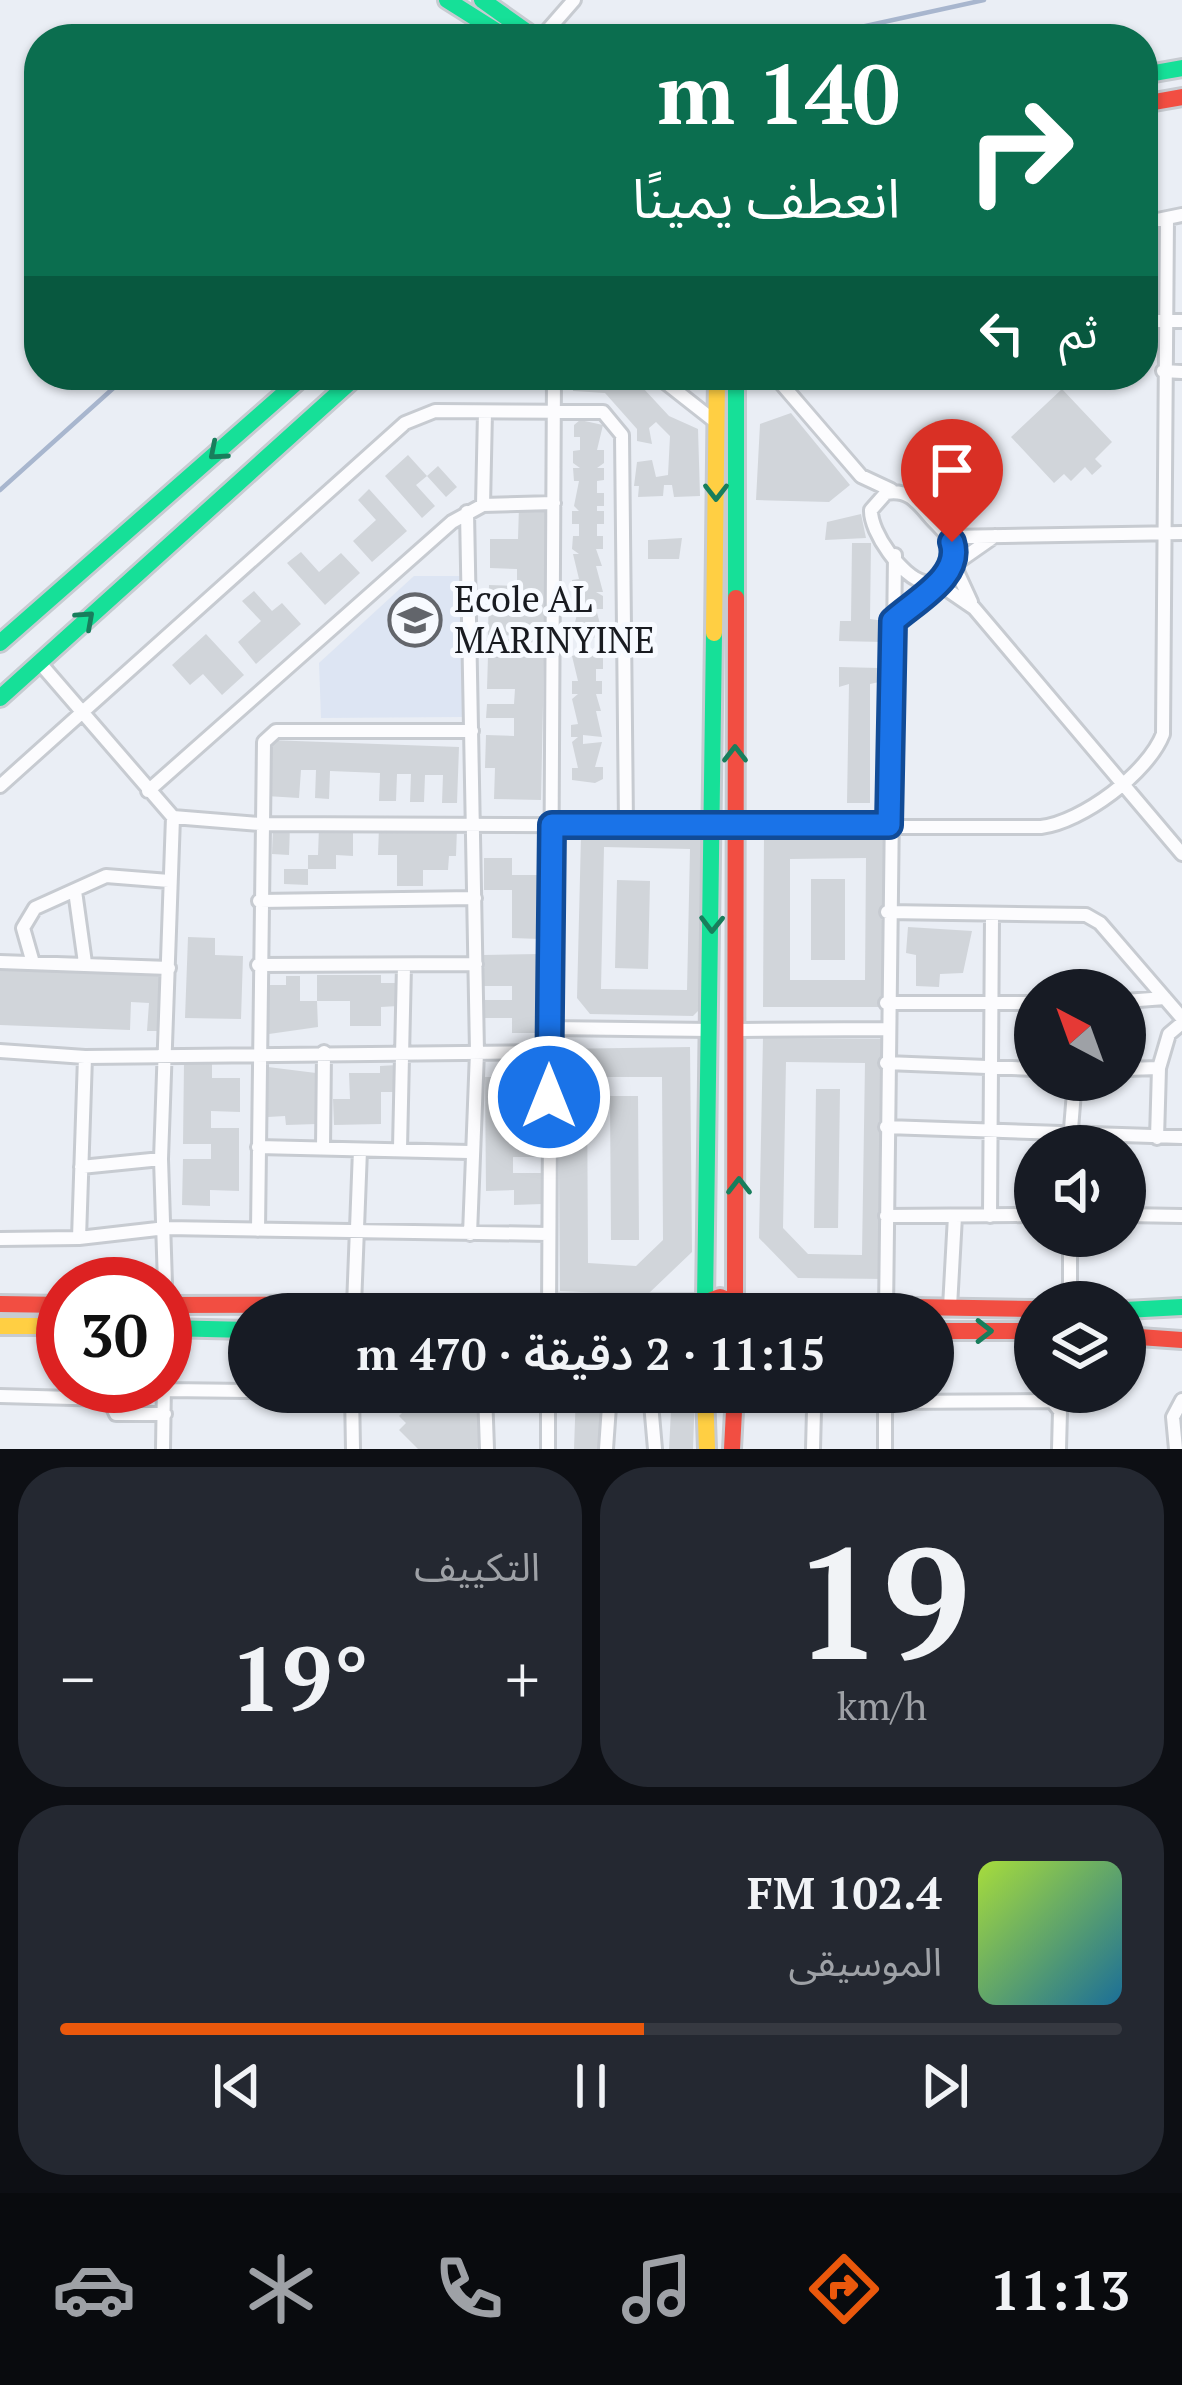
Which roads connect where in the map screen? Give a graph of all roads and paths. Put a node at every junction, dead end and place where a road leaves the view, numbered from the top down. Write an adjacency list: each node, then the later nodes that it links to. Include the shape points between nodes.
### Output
1 (447, 0): 4 (street)
2 (482, 0): 5 (street)
3 (574, 0): 6 (street)
4 (485, 24)
5 (516, 24)
6 (552, 24)
7 (1182, 215): 8 (street)
8 (1167, 218): 9 (street); 10 (street)
9 (1158, 220)
10 (1166, 259): 11 (street); 14 (street)
11 (1182, 259)
12 (1182, 321): 14 (street)
13 (1158, 322): 14 (street)
14 (1163, 322): 15 (street)
15 (1163, 371): 16 (street); 33 (street)
16 (1182, 372)
17 (288, 390): 42 (street, one-way to 42)
18 (341, 390): 45 (street, one-way to 18)
19 (554, 390): 24 (street)
20 (675, 390): 26 (street)
21 (717, 390): 26 (street)
22 (736, 390): 57 (street, one-way to 22)
23 (787, 390): 27 (street)
24 (554, 411): 25 (street); 29 (street); 55 (street, via 603,412 622,435)
25 (484, 412): 30 (street); 47 (street, via 435,411 405,423)
26 (717, 423): 56 (street, one-way to 56)
27 (861, 476): 28 (street); 31 (street)
28 (893, 491): 31 (street); 36 (street, via 913,498)
29 (554, 503): 30 (street); 43 (street)
30 (483, 505): 32 (street)
31 (871, 510): 37 (street, via 875,532)
32 (467, 512): 44 (street); 51 (street)
33 (1161, 532): 34 (street); 35 (street); 49 (street, via 1162,734 1149,759)
34 (1182, 533)
35 (996, 536): 36 (street); 38 (street)
36 (948, 537): 38 (street)
37 (895, 556): 39 (street, via 915,578); 41 (street)
38 (955, 564): 39 (street); 40 (street)
39 (935, 582): 40 (street); 41 (street)
40 (974, 608): 49 (street)
41 (893, 621): 59 (street)
42 (0, 643)
43 (552, 648): 44 (street); 58 (street)
44 (470, 649): 48 (street)
45 (39, 662): 46 (street); 47 (street)
46 (0, 698)
47 (82, 712): 50 (street); 51 (street)
48 (472, 731): 53 (street, via 272,733 264,742); 54 (street)
49 (1120, 783): 59 (street, via 1054,825); 60 (street)
50 (0, 786)
51 (148, 791): 52 (street)
52 (173, 818): 53 (street); 61 (street)
53 (260, 824): 54 (street); 64 (street)
54 (474, 824): 58 (street); 63 (street)
55 (626, 824): 56 (street); 58 (street)
56 (714, 824): 57 (street); 82 (street, one-way to 82)
57 (735, 824): 59 (street); 83 (street)
58 (552, 825): 80 (street)
59 (889, 825): 65 (street)
60 (1182, 854)
61 (169, 881): 62 (street, via 106,877); 73 (street)
62 (75, 890): 68 (street, via 26,918); 69 (street)
63 (475, 898): 64 (street); 70 (street)
64 (259, 901): 71 (street)
65 (887, 912): 66 (street); 78 (street)
66 (992, 916): 74 (street, via 1086,914); 76 (street)
67 (0, 962): 68 (street)
68 (33, 963): 69 (street)
69 (85, 963): 73 (street)
70 (476, 964): 72 (street); 88 (street)
71 (258, 965): 72 (street); 85 (street)
72 (404, 965): 87 (street)
73 (169, 968): 90 (street)
74 (1165, 998): 75 (street); 79 (street)
75 (1146, 999)
76 (989, 1002): 77 (street); 78 (street); 93 (street)
77 (1014, 1003)
78 (886, 1004): 81 (street)
79 (1182, 1021): 95 (street, via 1168,1034)
80 (549, 1028): 82 (street); 89 (street)
81 (887, 1029): 83 (street); 92 (street)
82 (710, 1030): 126 (street)
83 (739, 1030): 127 (street, one-way to 83)
84 (0, 1052): 91 (street)
85 (257, 1052): 86 (street); 90 (street); 103 (street)
86 (324, 1052): 87 (street); 104 (street)
87 (404, 1052): 88 (street); 105 (street)
88 (477, 1052): 89 (street); 107 (street)
89 (549, 1052): 120 (street)
90 (169, 1053): 91 (street); 108 (street)
91 (85, 1057): 109 (street)
92 (886, 1064): 93 (street); 97 (street)
93 (990, 1068): 96 (street); 98 (street)
94 (1146, 1068): 95 (street)
95 (1159, 1068): 102 (street)
96 (1014, 1069)
97 (886, 1126): 98 (street); 112 (street)
98 (992, 1131): 99 (street); 114 (street)
99 (1014, 1131)
100 (1182, 1137): 102 (street)
101 (1146, 1138): 102 (street)
102 (1157, 1138)
103 (258, 1147): 104 (street); 117 (street)
104 (323, 1148): 106 (street)
105 (400, 1148): 106 (street); 107 (street)
106 (360, 1150): 118 (street)
107 (469, 1152): 119 (street)
108 (160, 1159): 109 (street); 116 (street)
109 (81, 1167): 121 (street)
110 (1014, 1215): 114 (street)
111 (1146, 1215): 115 (street)
112 (886, 1216): 113 (street); 128 (street)
113 (955, 1216): 114 (street); 129 (street)
114 (990, 1216)
115 (1182, 1216)
116 (166, 1228): 117 (street); 121 (street); 123 (street)
117 (258, 1230): 118 (street)
118 (361, 1230): 119 (street); 124 (street)
119 (470, 1234): 120 (street)
120 (548, 1234): 125 (street)
121 (79, 1238): 122 (street)
122 (0, 1239)
123 (165, 1257)
124 (355, 1293)
125 (548, 1293)
126 (702, 1293)
127 (738, 1293)
128 (886, 1293)
129 (951, 1293)
130 (0, 1304): 131 (street)
131 (36, 1305)
132 (192, 1305): 133 (street)
133 (228, 1305)
134 (954, 1307): 136 (street)
135 (1182, 1307): 137 (street)
136 (1014, 1309)
137 (1146, 1309)
138 (0, 1326): 139 (street)
139 (36, 1326)
140 (192, 1329): 141 (street)
141 (228, 1330)
142 (954, 1331): 143 (street, one-way to 143)
143 (1014, 1331)
144 (1146, 1337): 145 (street)
145 (1182, 1340)
146 (192, 1390): 147 (street)
147 (228, 1391)
148 (0, 1396): 160 (street, via 93,1395 109,1399 116,1414)
149 (954, 1399): 171 (street, via 1052,1401 1060,1411)
150 (1182, 1400): 172 (street, via 1173,1418)
151 (352, 1413): 162 (street)
152 (486, 1413): 163 (street)
153 (548, 1413): 164 (street)
154 (609, 1413): 165 (street)
155 (652, 1413): 166 (street)
156 (706, 1413): 167 (street)
157 (734, 1413): 168 (street)
158 (814, 1413): 169 (street)
159 (885, 1413): 170 (street)
160 (165, 1414): 161 (street)
161 (163, 1449)
162 (353, 1449)
163 (487, 1449)
164 (548, 1449)
165 (606, 1449)
166 (655, 1449)
167 (707, 1449)
168 (733, 1449)
169 (813, 1449)
170 (886, 1449)
171 (1059, 1449)
172 (1176, 1449)

